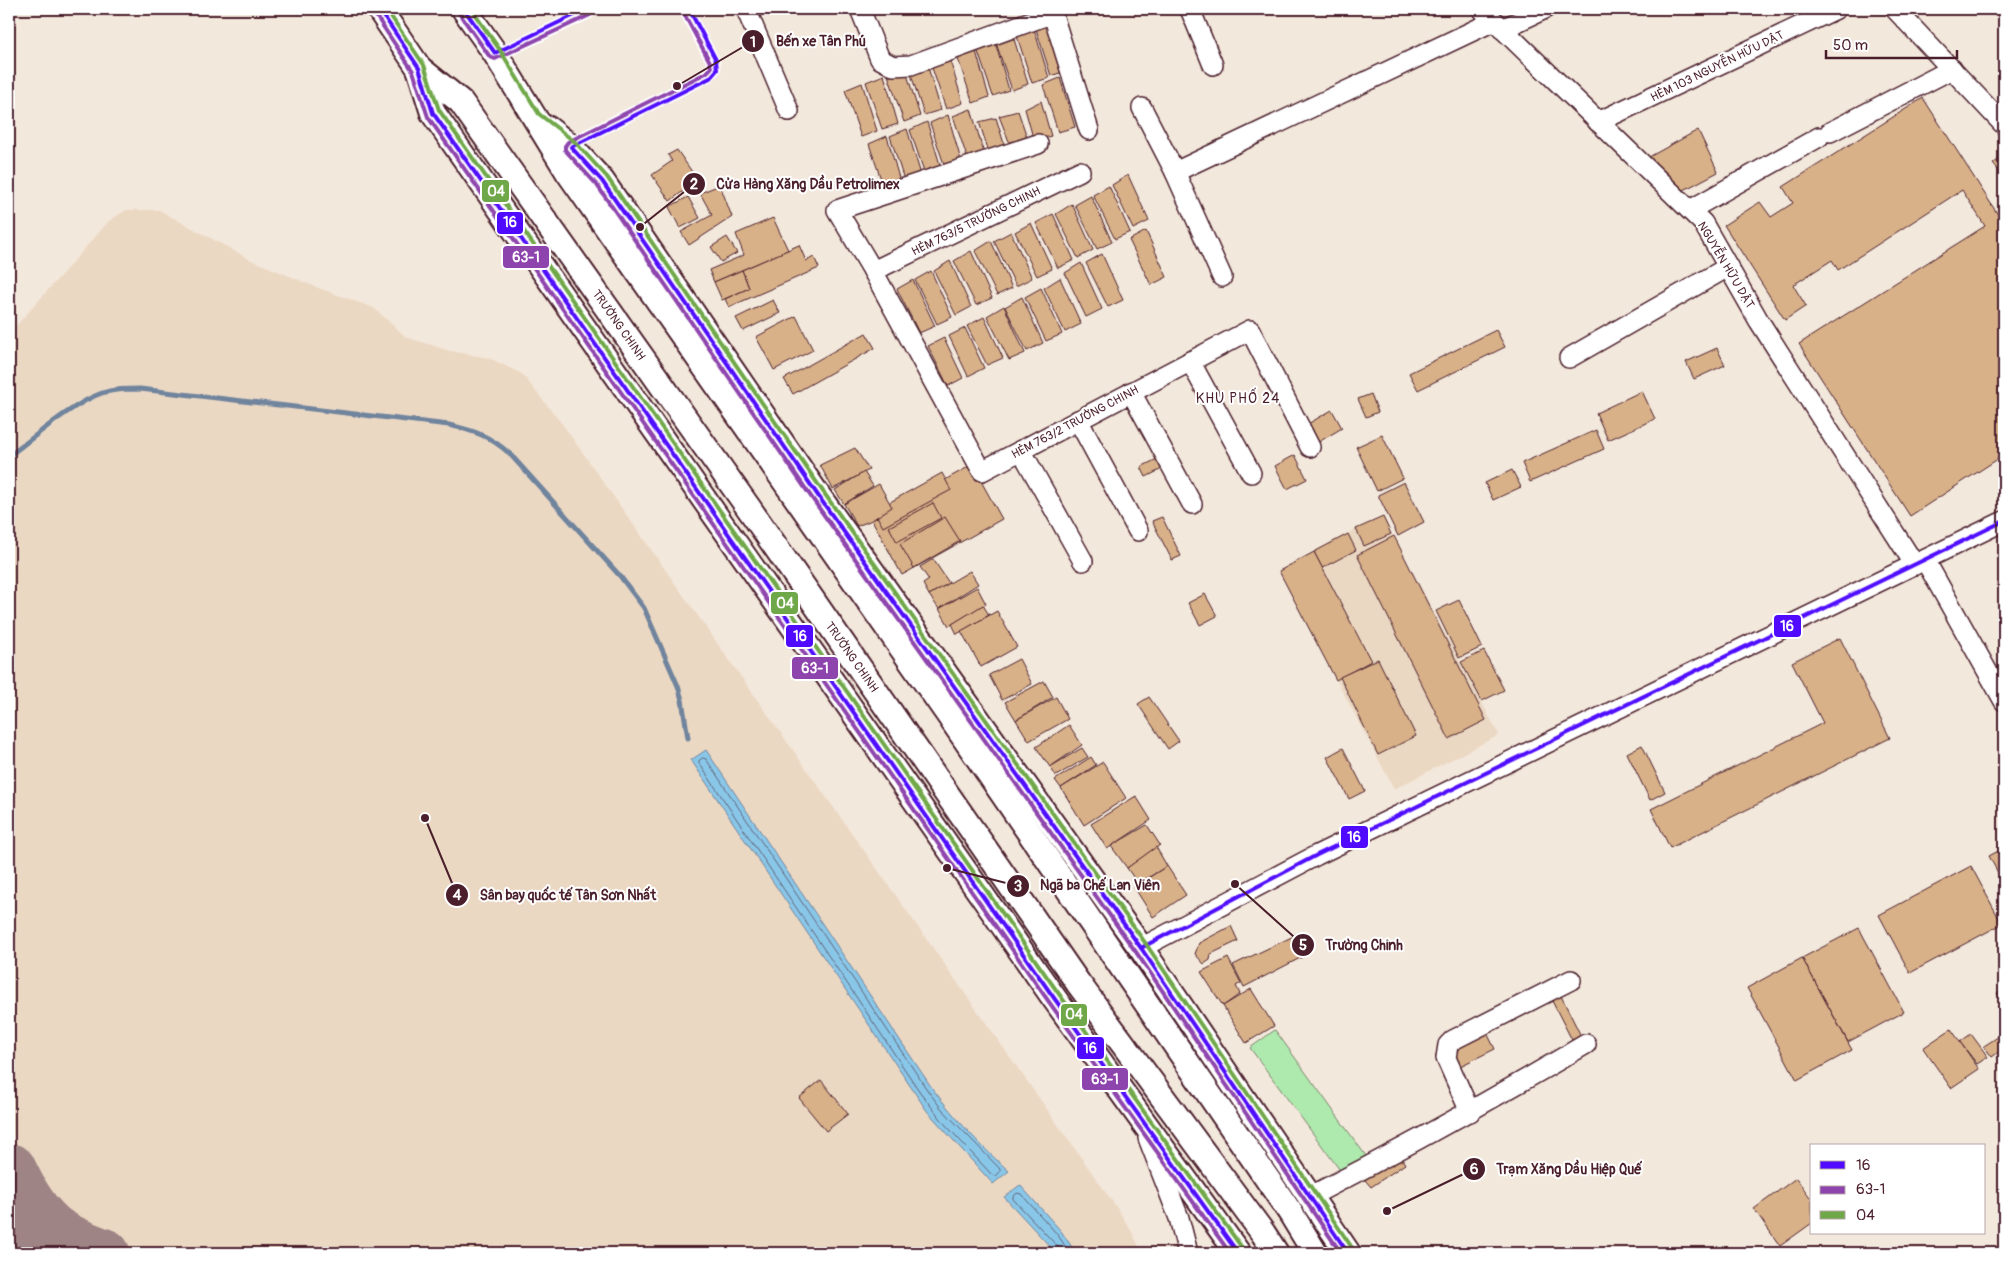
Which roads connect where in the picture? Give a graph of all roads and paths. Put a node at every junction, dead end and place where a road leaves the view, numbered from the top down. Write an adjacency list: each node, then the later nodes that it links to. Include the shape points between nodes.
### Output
1 (379, 9): 11 (main road, TRƯỜNG CHINH)
2 (464, 9): 15 (main road)
3 (746, 9): 14 (street)
4 (860, 9): 18 (street, via 880,59 893,66 911,65 1045,16 1054,18)
5 (1190, 9): 10 (street)
6 (1545, 9): 9 (street)
7 (1836, 9): 16 (street, HẺM 103 NGUYỄN HỮU DẬT)
8 (1895, 9): 12 (street)
9 (1493, 19): 16 (street, NGUYỄN HỮU DẬT); 21 (street)
10 (1213, 65)
11 (419, 68): 29 (main road, TRƯỜNG CHINH, via 461,102); 31 (main road, TRƯỜNG CHINH, via 433,113)
12 (1952, 69): 17 (street); 22 (street, via 1825,134)
13 (1142, 108): 21 (street)
14 (789, 111)
15 (534, 118): 41 (main road, via 571,147 602,181 819,497); 47 (main road, via 568,172 944,709)
16 (1598, 122): 22 (street, NGUYỄN HỮU DẬT)
17 (2004, 125)
18 (1089, 130)
19 (1038, 144): 24 (street, via 837,210)
20 (1080, 171): 24 (street, HẺM 763/5 TRƯỜNG CHINH)
21 (1175, 172): 25 (street)
22 (1690, 210): 23 (street, NGUYỄN HỮU DẬT, via 1703,223)
23 (1728, 266): 26 (street); 39 (street, NGUYỄN HỮU DẬT, via 1759,321)
24 (873, 272): 33 (street, HẺM 763/2 TRƯỜNG CHINH, via 982,471)
25 (1222, 277)
26 (1570, 358)
27 (1190, 361): 28 (street, HẺM 763/2 TRƯỜNG CHINH); 32 (street, HẺM 763/2 TRƯỜNG CHINH, via 1250,330); 34 (street)
28 (1131, 392): 30 (street, HẺM 763/2 TRƯỜNG CHINH); 35 (street)
29 (668, 394): 31 (main road); 48 (main road, TRƯỜNG CHINH, via 1078,983)
30 (1078, 420): 33 (street, HẺM 763/2 TRƯỜNG CHINH); 37 (street)
31 (668, 446): 45 (main road, TRƯỜNG CHINH)
32 (1310, 447)
33 (1021, 450): 38 (street)
34 (1251, 473)
35 (1192, 504)
36 (2004, 521): 39 (street)
37 (1138, 531)
38 (1083, 561)
39 (1920, 562): 40 (street, NGUYỄN HỮU DẬT); 41 (street, via 1317,855)
40 (2004, 701)
41 (1141, 948): 46 (main road)
42 (1571, 980): 44 (street, via 1448,1045 1446,1058)
43 (1586, 1044): 44 (street)
44 (1470, 1112): 46 (street)
45 (1140, 1116): 49 (street, via 1179,1218); 50 (main road, TRƯỜNG CHINH)
46 (1309, 1197): 47 (main road); 53 (main road)
47 (1290, 1212): 48 (main road); 52 (main road)
48 (1263, 1233): 50 (main road); 51 (main road, TRƯỜNG CHINH)
49 (1188, 1253)
50 (1238, 1253)
51 (1276, 1253)
52 (1316, 1253)
53 (1348, 1253)

